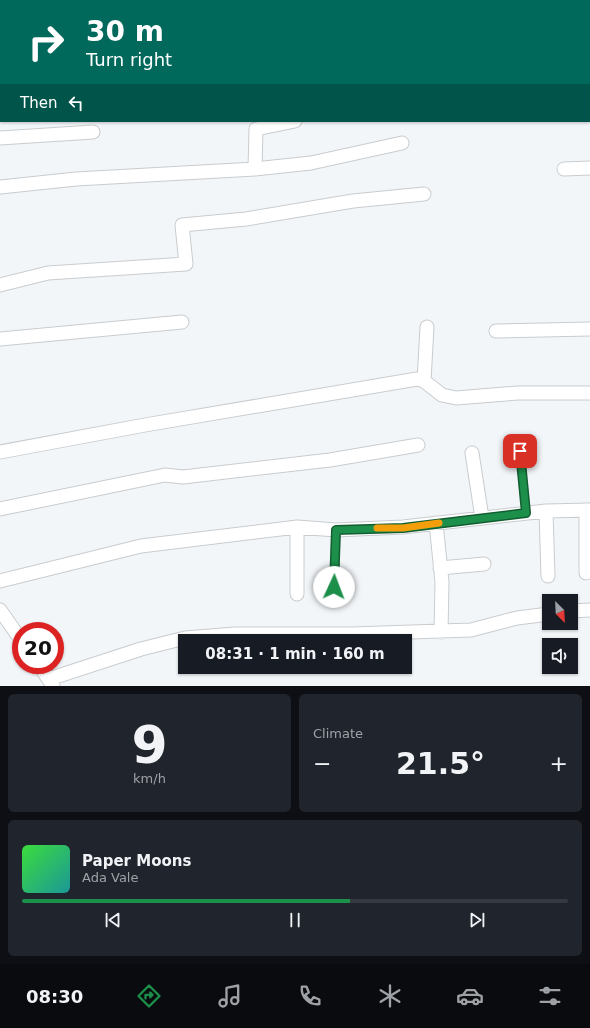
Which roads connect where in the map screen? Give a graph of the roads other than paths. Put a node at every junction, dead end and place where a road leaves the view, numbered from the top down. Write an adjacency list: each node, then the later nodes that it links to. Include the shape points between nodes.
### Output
1 (291, 122): 6 (street, via 256,130)
2 (93, 132): 3 (street)
3 (0, 138)
4 (402, 143): 6 (street, via 311,163)
5 (590, 168): 7 (street)
6 (256, 169): 8 (street, via 76,179)
7 (564, 169)
8 (0, 187)
9 (424, 194): 10 (street, via 353,201 246,219 182,225 186,264 48,273)
10 (0, 285)
11 (182, 322): 15 (street)
12 (427, 326): 16 (street)
13 (590, 329): 14 (street)
14 (496, 331)
15 (0, 339)
16 (424, 381): 17 (street, via 442,395 456,398 518,393); 20 (street, via 417,378)
17 (590, 393)
18 (418, 445): 22 (street, via 330,460 183,477 165,475)
19 (520, 451): 25 (lane)
20 (0, 452)
21 (472, 453): 26 (street)
22 (0, 509)
23 (588, 510): 24 (street); 32 (street)
24 (546, 511): 25 (street); 33 (street)
25 (526, 513): 26 (street)
26 (482, 518): 27 (street)
27 (436, 523): 29 (street, via 403,528); 31 (street)
28 (297, 527): 29 (street); 34 (street, via 141,546); 36 (street)
29 (336, 530): 35 (lane)
30 (484, 564): 31 (street)
31 (440, 568): 42 (street)
32 (586, 573)
33 (548, 576)
34 (0, 581)
35 (334, 587)
36 (297, 594)
37 (0, 610): 41 (street)
38 (590, 610): 39 (street)
39 (578, 611)
40 (542, 615): 42 (street, via 517,618 471,630)
41 (12, 627)
42 (441, 632): 44 (street, via 235,634 185,638 141,649)
43 (45, 674): 44 (street)
44 (51, 683)

